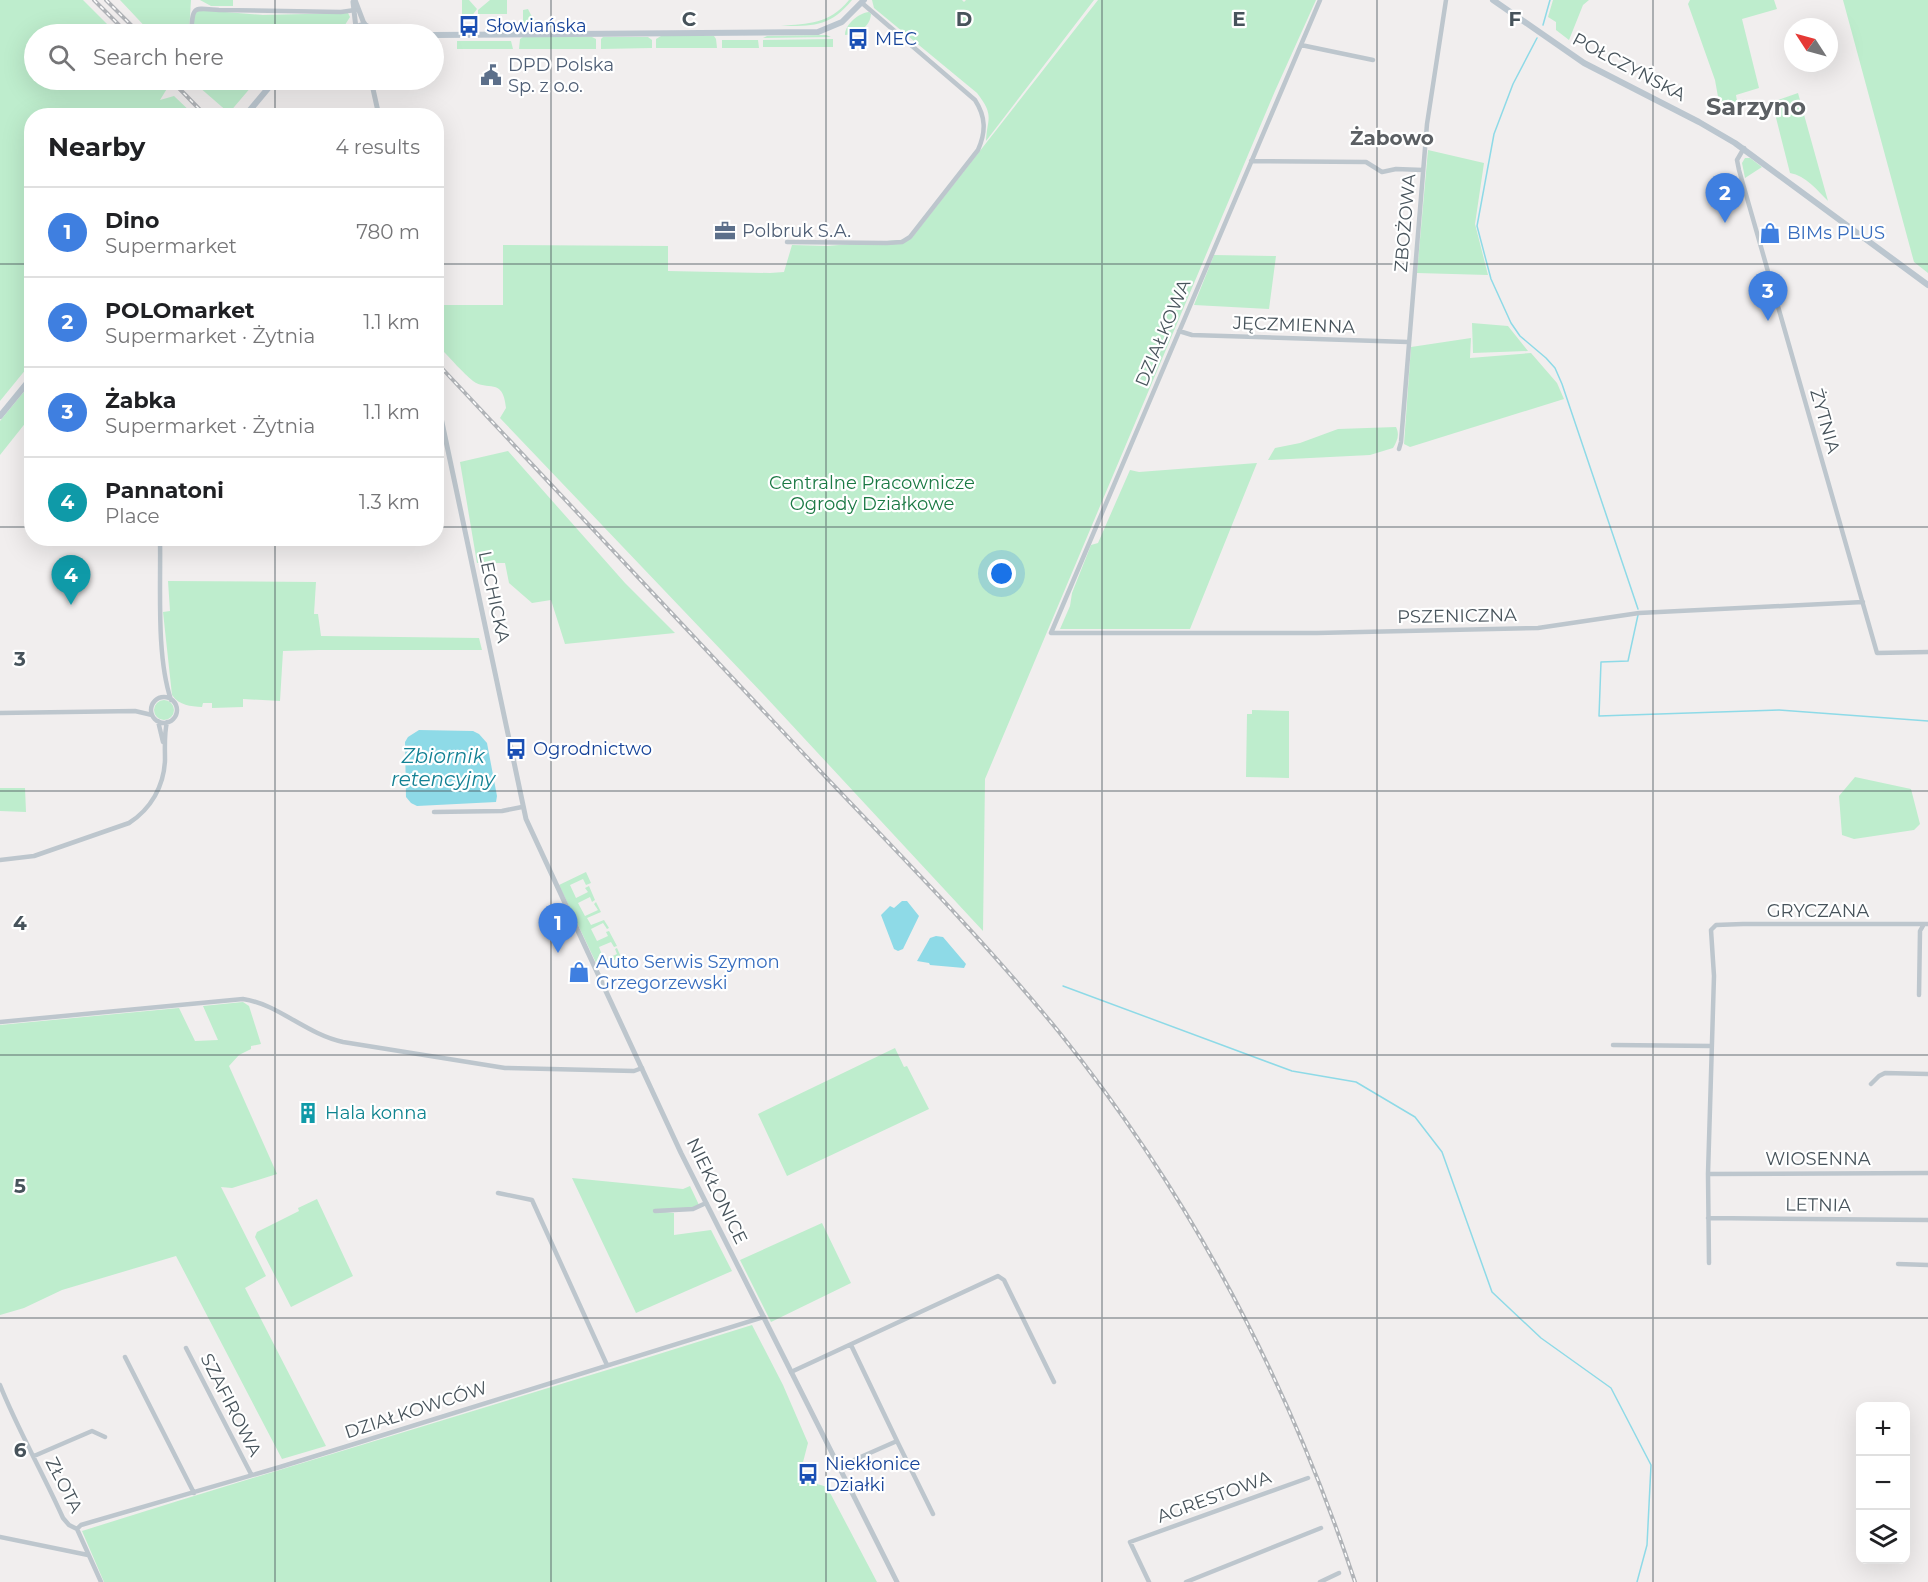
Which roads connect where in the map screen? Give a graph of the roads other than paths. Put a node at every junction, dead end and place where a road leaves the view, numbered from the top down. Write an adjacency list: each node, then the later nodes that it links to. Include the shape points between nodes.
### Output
1 (354, 0): 6 (street)
2 (1320, 0): 11 (street, DZIAŁKOWA)
3 (1446, 0): 19 (street, ZBOŻOWA)
4 (1493, 0): 17 (main road, POŁCZYŃSKA, via 1598,71)
5 (863, 2): 10 (main road, via 842,22 818,32); 20 (street, via 975,100 984,119 983,140 910,237 902,242)
6 (356, 9): 7 (street, via 341,12 201,7 192,15); 8 (street); 9 (street)
7 (192, 24)
8 (355, 24)
9 (366, 24)
10 (444, 35)
11 (1301, 45): 12 (street); 18 (street, DZIAŁKOWA)
12 (1373, 60)
13 (266, 90): 15 (main road)
14 (373, 90): 16 (street)
15 (251, 108)
16 (377, 108)
17 (1743, 148): 21 (main road, POŁCZYŃSKA); 29 (street, ŻYTNIA, via 1737,160 1738,170)
18 (1251, 161): 19 (street, via 1366,162 1382,172); 22 (street, DZIAŁKOWA)
19 (1424, 170): 23 (street, ZBOŻOWA)
20 (787, 242)
21 (1928, 285)
22 (1179, 331): 23 (street, JĘCZMIENNA, via 1192,335); 30 (street, DZIAŁKOWA)
23 (1408, 342): 27 (street, ZBOŻOWA)
24 (24, 387): 25 (main road)
25 (0, 416)
26 (444, 432): 42 (street, LECHICKA)
27 (1399, 449)
28 (160, 546): 32 (street)
29 (1863, 602): 30 (street, PSZENICZNA, via 1639,613 1538,627 1306,633); 31 (street, ŻYTNIA, via 1877,653)
30 (1051, 633)
31 (1928, 652)
32 (166, 681): 33 (street); 34 (street)
33 (162, 698): 34 (street); 35 (street)
34 (171, 700): 40 (street, via 177,711)
35 (152, 706): 36 (street); 38 (street)
36 (135, 711): 37 (street); 38 (street)
37 (0, 712)
38 (152, 715): 39 (street)
39 (158, 721): 40 (street); 41 (street)
40 (167, 722): 41 (street)
41 (164, 748): 44 (street, via 163,778 138,817 34,856)
42 (522, 807): 43 (street); 50 (street, NIEKŁONICE)
43 (434, 812)
44 (0, 860)
45 (1926, 924): 46 (street, via 1920,931); 49 (street, GRYCZANA, via 1716,925 1711,930)
46 (1919, 995)
47 (0, 1022): 50 (street, via 243,999 269,1007 320,1036 343,1042 505,1068)
48 (1613, 1046): 49 (street)
49 (1712, 1046): 54 (street)
50 (642, 1068): 56 (street, NIEKŁONICE)
51 (1928, 1074): 52 (street, via 1885,1073)
52 (1871, 1084)
53 (1928, 1173): 54 (street, WIOSENNA)
54 (1708, 1174): 58 (street)
55 (498, 1193): 67 (street, via 532,1200)
56 (706, 1203): 57 (street, via 693,1209); 63 (street, NIEKŁONICE)
57 (655, 1211)
58 (1708, 1218): 59 (street, LETNIA); 60 (street)
59 (1928, 1220)
60 (1709, 1263)
61 (1898, 1264): 62 (street)
62 (1928, 1264)
63 (764, 1317): 67 (street, DZIAŁKOWCÓW); 68 (street, NIEKŁONICE)
64 (850, 1345): 68 (street); 69 (street, via 998,1276 1004,1280); 72 (street)
65 (186, 1348): 75 (street, SZAFIROWA)
66 (125, 1357): 77 (street)
67 (607, 1365): 75 (street, DZIAŁKOWCÓW)
68 (791, 1372): 74 (street, NIEKŁONICE)
69 (1054, 1382)
70 (0, 1385): 73 (street, ZŁOTA)
71 (105, 1437): 73 (street, via 92,1431)
72 (897, 1441): 74 (street); 78 (street)
73 (34, 1456): 80 (street, ZŁOTA, via 63,1518)
74 (838, 1467): 85 (street, NIEKŁONICE)
75 (251, 1474): 77 (street, DZIAŁKOWCÓW)
76 (1308, 1478): 86 (street, AGRESTOWA, via 1130,1542)
77 (194, 1493): 80 (street, DZIAŁKOWCÓW)
78 (933, 1514)
79 (1321, 1528): 87 (street)
80 (77, 1529): 82 (street, ZŁOTA)
81 (0, 1537): 82 (street)
82 (88, 1555): 84 (street, ZŁOTA)
83 (1339, 1573): 88 (street)
84 (101, 1582)
85 (897, 1582)
86 (1149, 1582)
87 (1186, 1582)
88 (1320, 1582)

